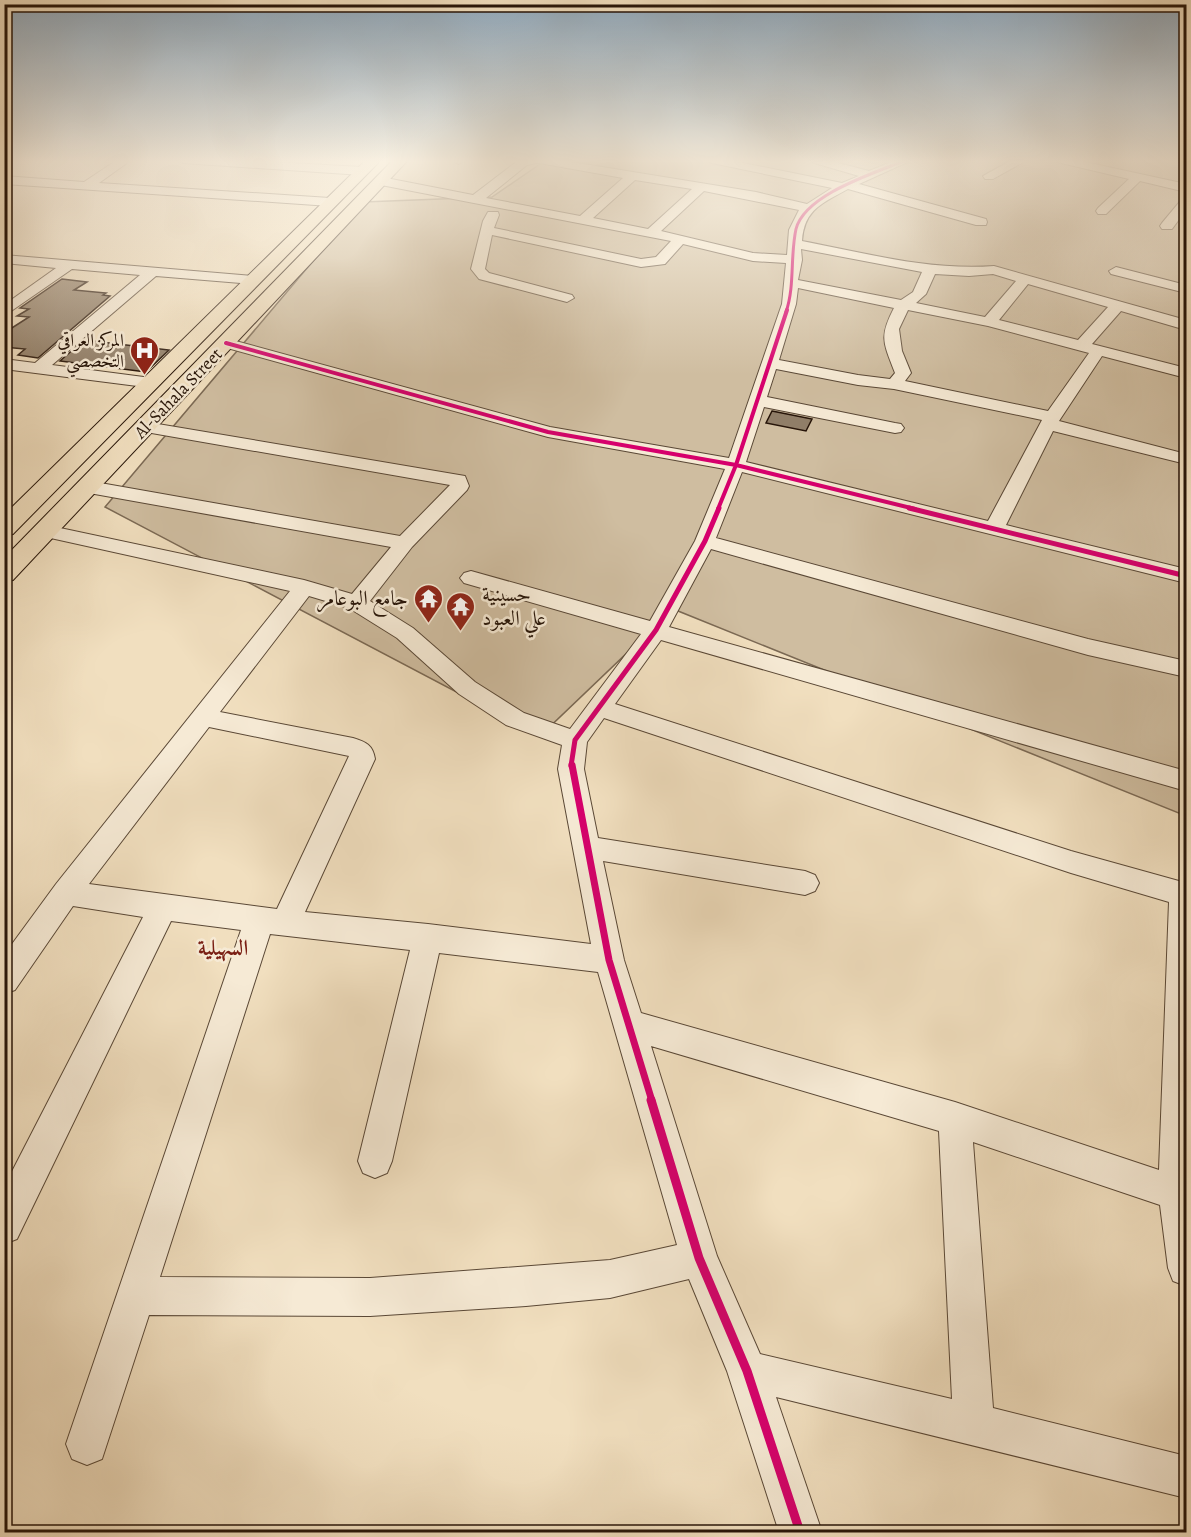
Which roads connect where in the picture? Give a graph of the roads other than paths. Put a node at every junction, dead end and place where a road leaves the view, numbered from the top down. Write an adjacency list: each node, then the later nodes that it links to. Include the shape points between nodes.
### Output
1 (300, 232): 16 (main road, Al-Sahala Street)
2 (332, 232): 24 (main road, Al-Sahala Street)
3 (487, 232): 18 (street, via 478,269 484,276)
4 (495, 232): 8 (street, via 641,263 660,261)
5 (644, 232): 7 (street)
6 (796, 232): 10 (street)
7 (651, 233): 8 (street)
8 (680, 239): 10 (street, via 753,257)
9 (4, 259): 11 (street)
10 (794, 262): 12 (street); 19 (street); 26 (street, via 789,304)
11 (70, 264): 13 (street); 21 (street)
12 (930, 269): 15 (street, via 994,270); 19 (street, via 919,294)
13 (153, 271): 16 (street); 28 (street)
14 (1116, 271): 17 (street)
15 (1025, 279): 20 (street); 22 (street)
16 (252, 280): 30 (main road, Al-Sahala Street)
17 (1186, 289)
18 (567, 298)
19 (903, 305): 22 (street); 31 (street, via 891,328 894,351 903,373)
20 (1118, 306): 23 (street); 25 (street)
21 (7, 308)
22 (989, 322): 25 (street)
23 (1186, 325)
24 (226, 343): 34 (main road, Al-Sahala Street); 37 (street, via 548,432)
25 (1089, 348): 29 (street); 33 (street)
26 (771, 363): 31 (street); 32 (street)
27 (4, 364): 28 (street)
28 (39, 368): 30 (street)
29 (1186, 373)
30 (153, 383): 39 (main road, Al-Sahala Street)
31 (894, 384): 33 (street)
32 (757, 400): 35 (street); 37 (street)
33 (1051, 421): 36 (street); 40 (street)
34 (146, 427): 38 (main road, Al-Sahala Street); 43 (street, via 458,480 460,486)
35 (895, 428)
36 (1186, 459)
37 (736, 465): 40 (street); 42 (street)
38 (89, 487): 41 (main road, Al-Sahala Street); 43 (street)
39 (4, 529)
40 (994, 529): 45 (street)
41 (46, 531): 44 (main road, Al-Sahala Street); 47 (street)
42 (705, 541): 49 (street); 50 (street, via 1088,647)
43 (405, 543): 48 (street)
44 (4, 574)
45 (1186, 576)
46 (471, 578): 49 (street)
47 (304, 587): 48 (street); 52 (street)
48 (357, 603): 53 (street, via 405,633 467,688 514,719)
49 (656, 630): 51 (street); 54 (street)
50 (1186, 669)
51 (600, 708): 53 (street); 58 (street, via 1071,862)
52 (203, 717): 57 (street); 60 (street, via 361,751 362,759)
53 (575, 740): 55 (street, via 571,769)
54 (1186, 781)
55 (586, 847): 56 (street); 62 (street)
56 (805, 883)
57 (66, 893): 59 (street); 63 (street)
58 (1185, 894): 66 (street)
59 (162, 909): 60 (street); 69 (street)
60 (273, 920): 61 (street); 72 (street)
61 (428, 937): 62 (street); 67 (street)
62 (609, 960): 64 (street)
63 (4, 980)
64 (629, 1025): 65 (street); 70 (street)
65 (955, 1119): 68 (street); 74 (street)
66 (1182, 1153): 68 (street)
67 (375, 1161)
68 (1176, 1193): 71 (street)
69 (4, 1226)
70 (699, 1258): 72 (street, via 610,1279 526,1287 370,1297); 73 (street)
71 (1186, 1268)
72 (136, 1296): 75 (street)
73 (747, 1371): 74 (street); 77 (street)
74 (974, 1424): 76 (street)
75 (87, 1444)
76 (1186, 1477)
77 (800, 1533)

